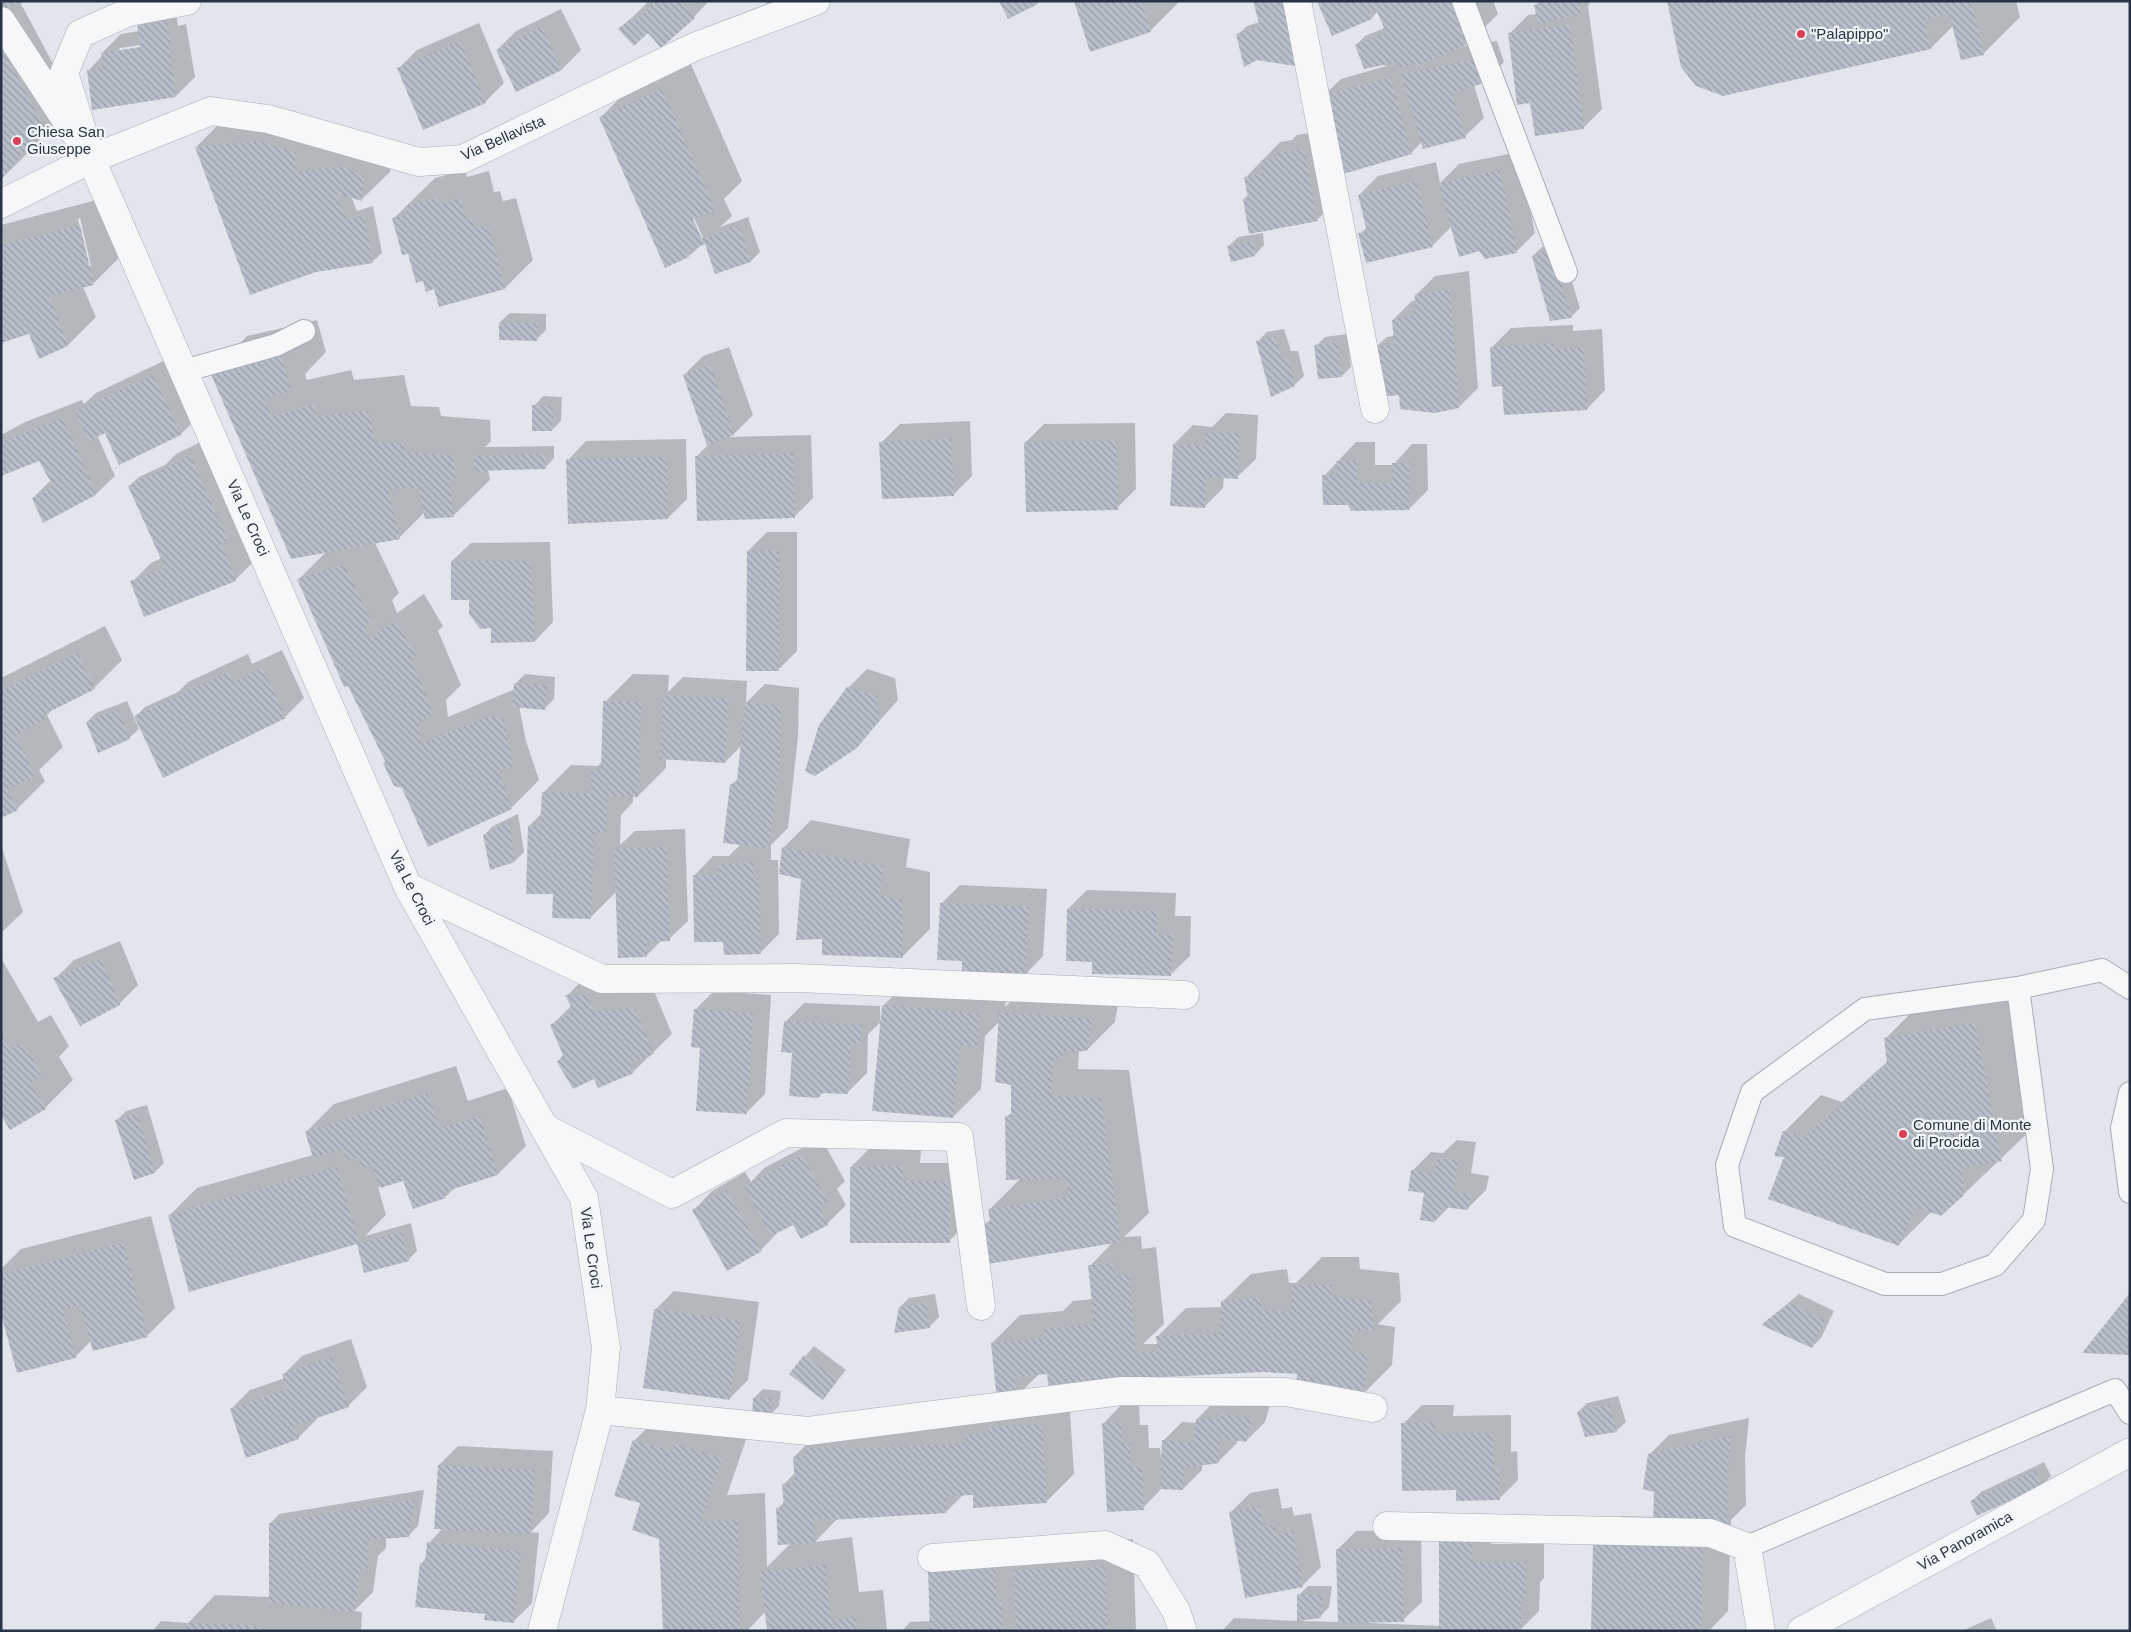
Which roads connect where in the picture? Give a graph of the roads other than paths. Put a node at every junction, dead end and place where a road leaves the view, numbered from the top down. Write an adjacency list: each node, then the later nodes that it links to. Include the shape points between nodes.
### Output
1 (187, 1): 6 (street, via 129,12 80,34 64,73)
2 (816, 1): 6 (street, Via Bellavista, via 694,47 463,159 419,162 268,119 211,111)
3 (1297, 1): 11 (street)
4 (1463, 1): 8 (lane)
5 (1, 21): 6 (street)
6 (91, 159): 7 (street, Via Bellavista); 10 (street, Via Le Croci)
7 (1, 204)
8 (1566, 272)
9 (304, 331): 10 (lane, via 276,345)
10 (184, 371): 12 (street, Via Le Croci)
11 (1375, 408)
12 (408, 886): 15 (street, via 602,979 798,978); 17 (street, Via Le Croci)
13 (2018, 988): 13 (lane, via 2042,1170 2034,1220 1995,1265 1942,1284 1885,1284 1735,1226 1727,1165 1752,1092 1865,1009); 14 (lane, via 2102,970)
14 (2130, 988)
15 (1185, 995)
16 (2130, 1093): 18 (lane, via 2122,1128)
17 (545, 1128): 19 (street, via 672,1194 786,1133 959,1137); 21 (street, Via Le Croci, via 584,1198 606,1348)
18 (2130, 1192)
19 (981, 1306)
20 (1372, 1408): 21 (street, via 1286,1392 1122,1391 808,1432)
21 (600, 1410): 27 (street, Via Le Croci)
22 (2130, 1414): 25 (lane, via 2115,1390)
23 (2130, 1452): 30 (street, Via Panoramica)
24 (1387, 1526): 25 (street, via 1710,1533)
25 (1747, 1547): 29 (street)
26 (932, 1558): 28 (street, via 1105,1545 1147,1564 1176,1611)
27 (542, 1631)
28 (1183, 1631)
29 (1761, 1631)
30 (1801, 1631)

